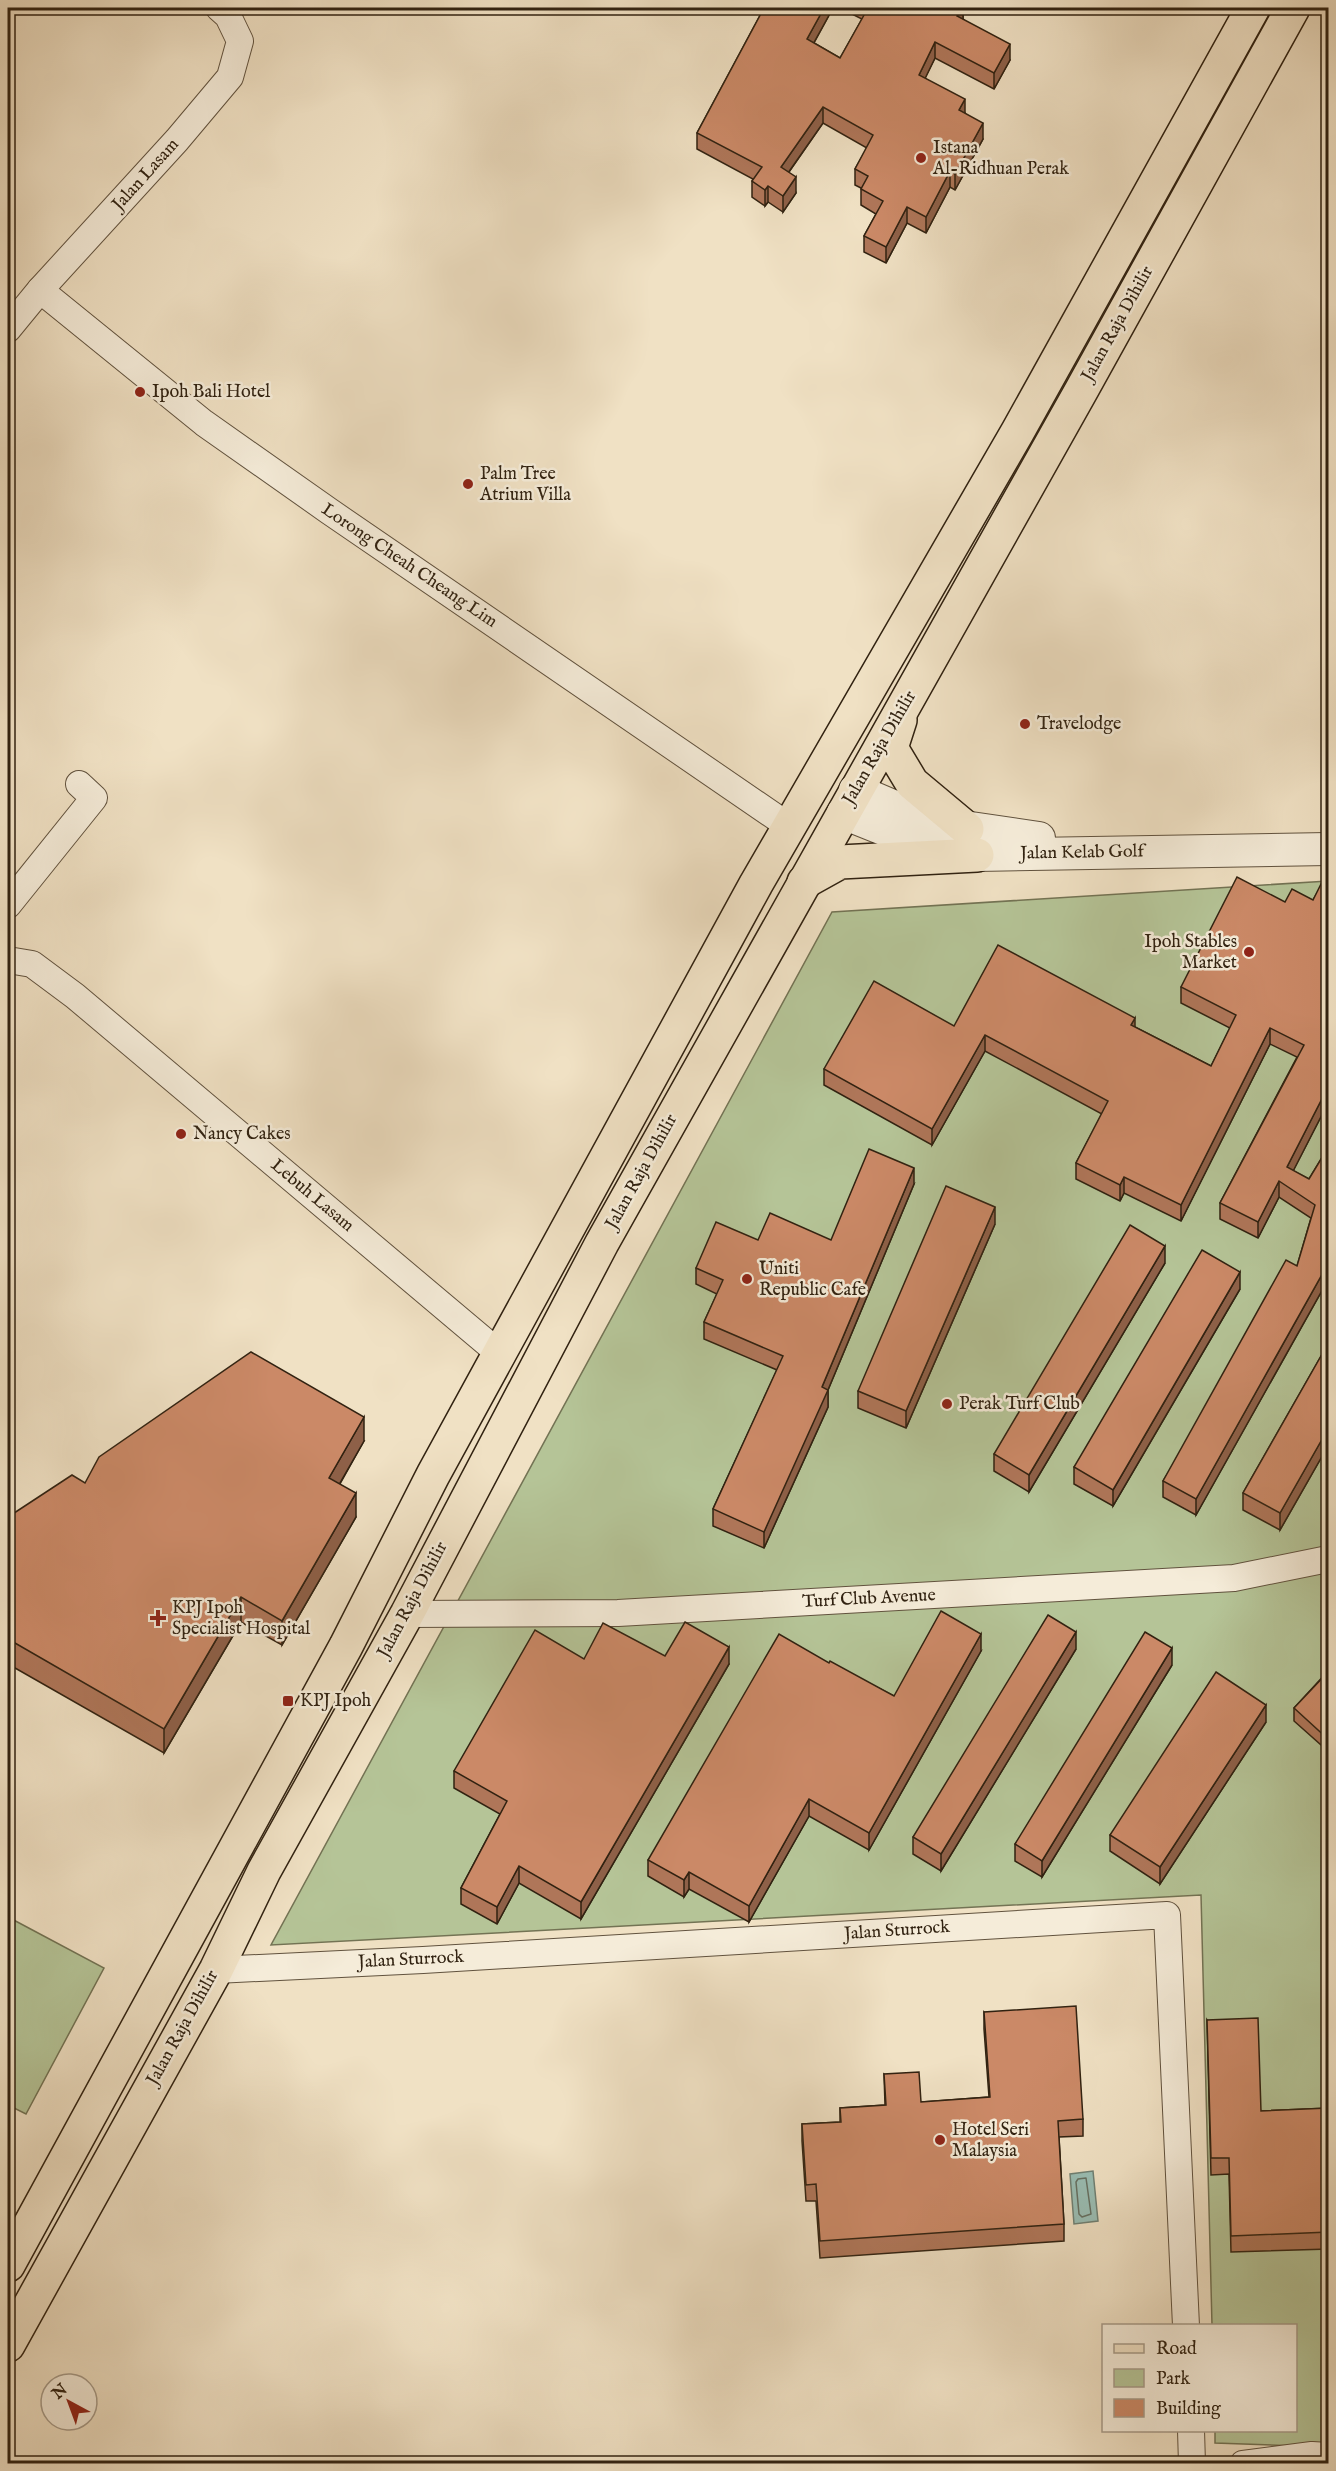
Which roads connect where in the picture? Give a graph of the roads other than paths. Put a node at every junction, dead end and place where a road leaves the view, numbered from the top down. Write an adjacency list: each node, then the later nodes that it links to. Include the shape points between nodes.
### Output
1 (219, 8): 4 (street, Jalan Lasam, via 228,16 240,41 230,77)
2 (1253, 8): 6 (main road, Jalan Raja Dihilir, via 1018,430)
3 (1293, 8): 7 (main road, Jalan Raja Dihilir)
4 (40, 290): 5 (street, Jalan Lasam); 10 (street, Lorong Cheah Cheang Lim, via 204,423)
5 (8, 329)
6 (885, 658): 9 (main road, via 886,684 840,765); 10 (main road, Jalan Raja Dihilir)
7 (905, 704): 9 (main road, Jalan Raja Dihilir); 12 (main road, via 891,748 912,783)
8 (79, 784): 15 (street, via 94,798)
9 (845, 799): 12 (street, via 930,822); 14 (main road, Jalan Raja Dihilir); 16 (main road, via 828,800 775,897 760,917)
10 (790, 827): 16 (main road, Jalan Raja Dihilir)
11 (1329, 834): 12 (street, Jalan Kelab Golf)
12 (972, 842): 13 (street, Jalan Kelab Golf); 14 (main road, via 840,862)
13 (1329, 849)
14 (804, 882): 20 (main road, Jalan Raja Dihilir, via 602,1243)
15 (8, 905)
16 (719, 951): 18 (main road, Jalan Raja Dihilir)
17 (8, 960): 18 (street, Lebuh Lasam, via 32,964 75,996)
18 (500, 1354): 22 (main road, Jalan Raja Dihilir)
19 (1329, 1560): 20 (street, Turf Club Avenue, via 1234,1578 618,1613)
20 (407, 1614): 21 (main road, Jalan Raja Dihilir)
21 (370, 1681): 22 (main road, via 282,1802); 23 (main road, Jalan Raja Dihilir, via 264,1871)
22 (250, 1820): 24 (main road, Jalan Raja Dihilir)
23 (216, 1970): 25 (street, Jalan Sturrock, via 1167,1914); 26 (main road, Jalan Raja Dihilir)
24 (8, 2265)
25 (1186, 2324)
26 (8, 2345)
27 (1191, 2432): 29 (street)
28 (1329, 2456): 30 (street)
29 (1192, 2463)
30 (1243, 2463)

